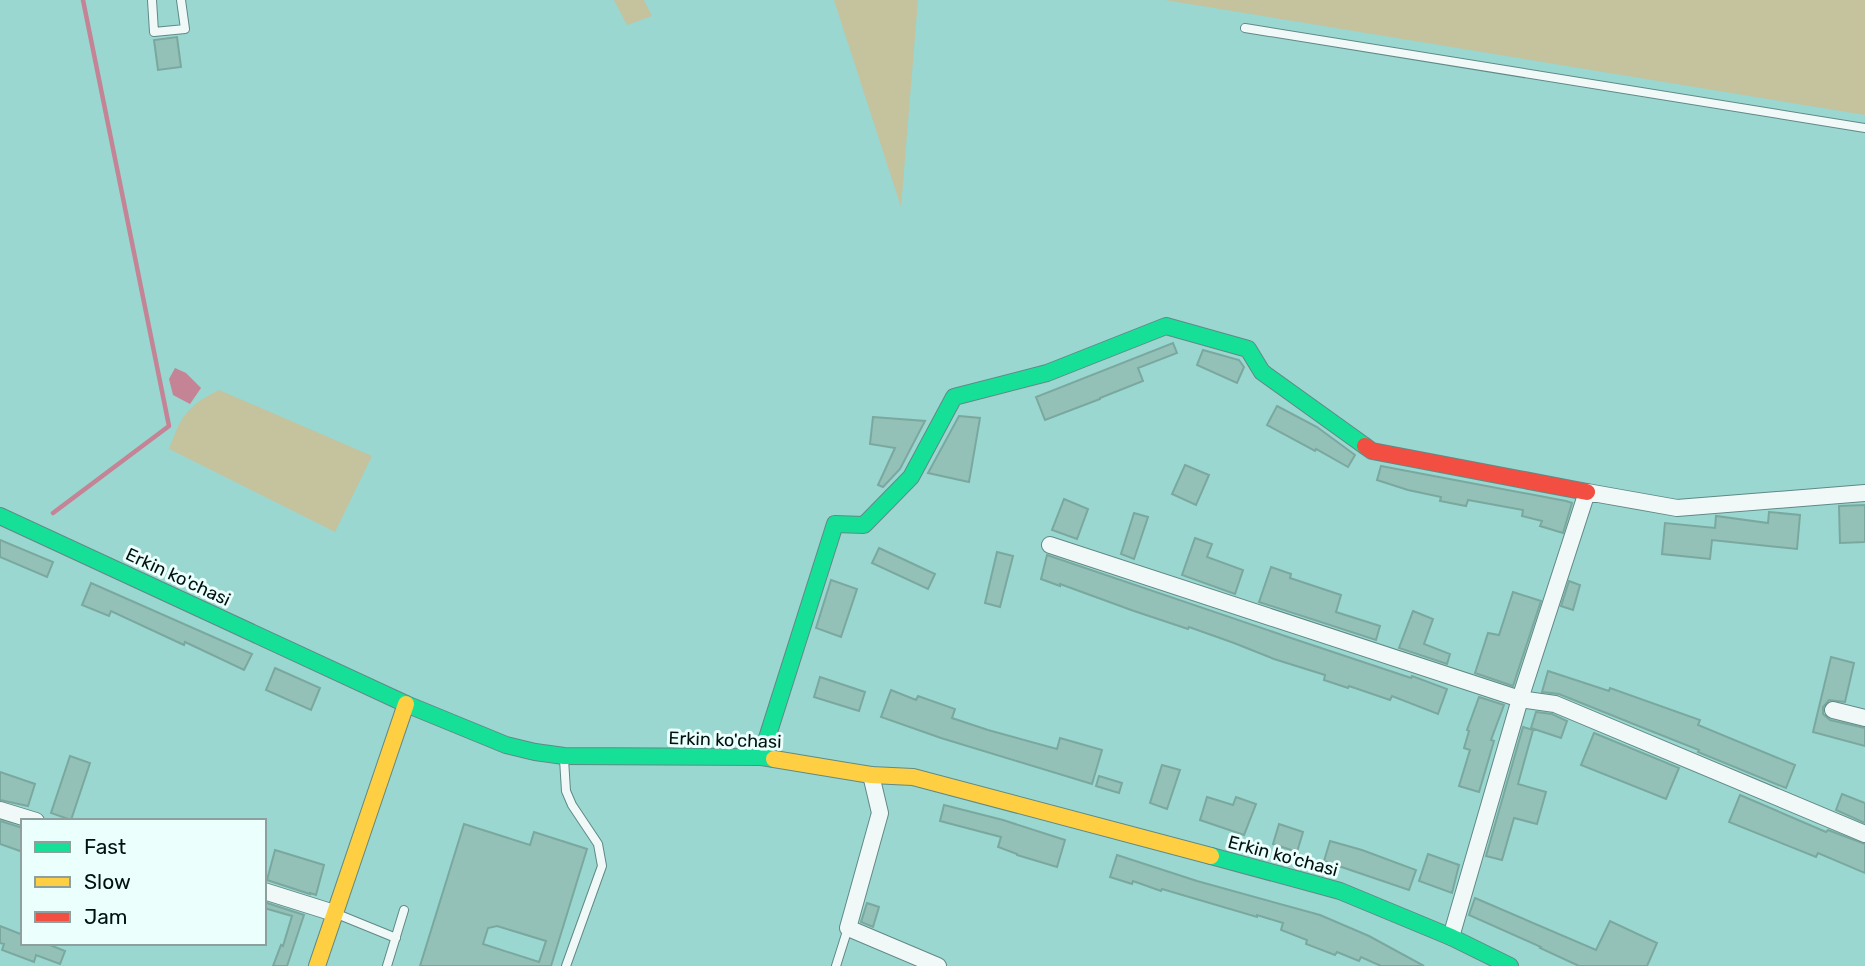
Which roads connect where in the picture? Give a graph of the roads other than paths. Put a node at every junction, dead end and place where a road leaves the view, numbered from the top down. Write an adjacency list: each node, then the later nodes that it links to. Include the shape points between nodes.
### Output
1 (152, 0): 2 (lane, via 154,32 185,29)
2 (181, 0)
3 (1245, 27): 4 (lane)
4 (1865, 128)
5 (1587, 492): 6 (street, via 1677,508); 9 (street); 14 (main road, via 1372,450 1262,372 1248,349 1166,326 1047,373 954,397 911,477 864,525 835,524)
6 (1865, 493)
7 (0, 516): 10 (main road, Erkin ko'chasi)
8 (1050, 545): 9 (street)
9 (1520, 699): 18 (street, via 1555,704); 23 (street)
10 (406, 704): 13 (main road, Erkin ko'chasi, via 506,744); 21 (main road)
11 (1833, 710): 12 (street)
12 (1865, 718)
13 (564, 756): 14 (main road, Erkin ko'chasi); 27 (lane, via 566,791 598,844 601,866)
14 (761, 757): 15 (main road, Erkin ko'chasi)
15 (871, 775): 22 (street, via 880,813); 23 (main road, Erkin ko'chasi, via 914,777 1339,891)
16 (0, 810): 17 (street)
17 (29, 819)
18 (1865, 834)
19 (266, 892): 21 (street)
20 (404, 910): 24 (lane)
21 (334, 913): 24 (lane); 25 (main road)
22 (848, 928): 28 (lane); 29 (street)
23 (1451, 937): 30 (main road, Erkin ko'chasi)
24 (396, 938): 26 (lane)
25 (317, 966)
26 (387, 966)
27 (566, 966)
28 (836, 966)
29 (938, 966)
30 (1510, 966)

